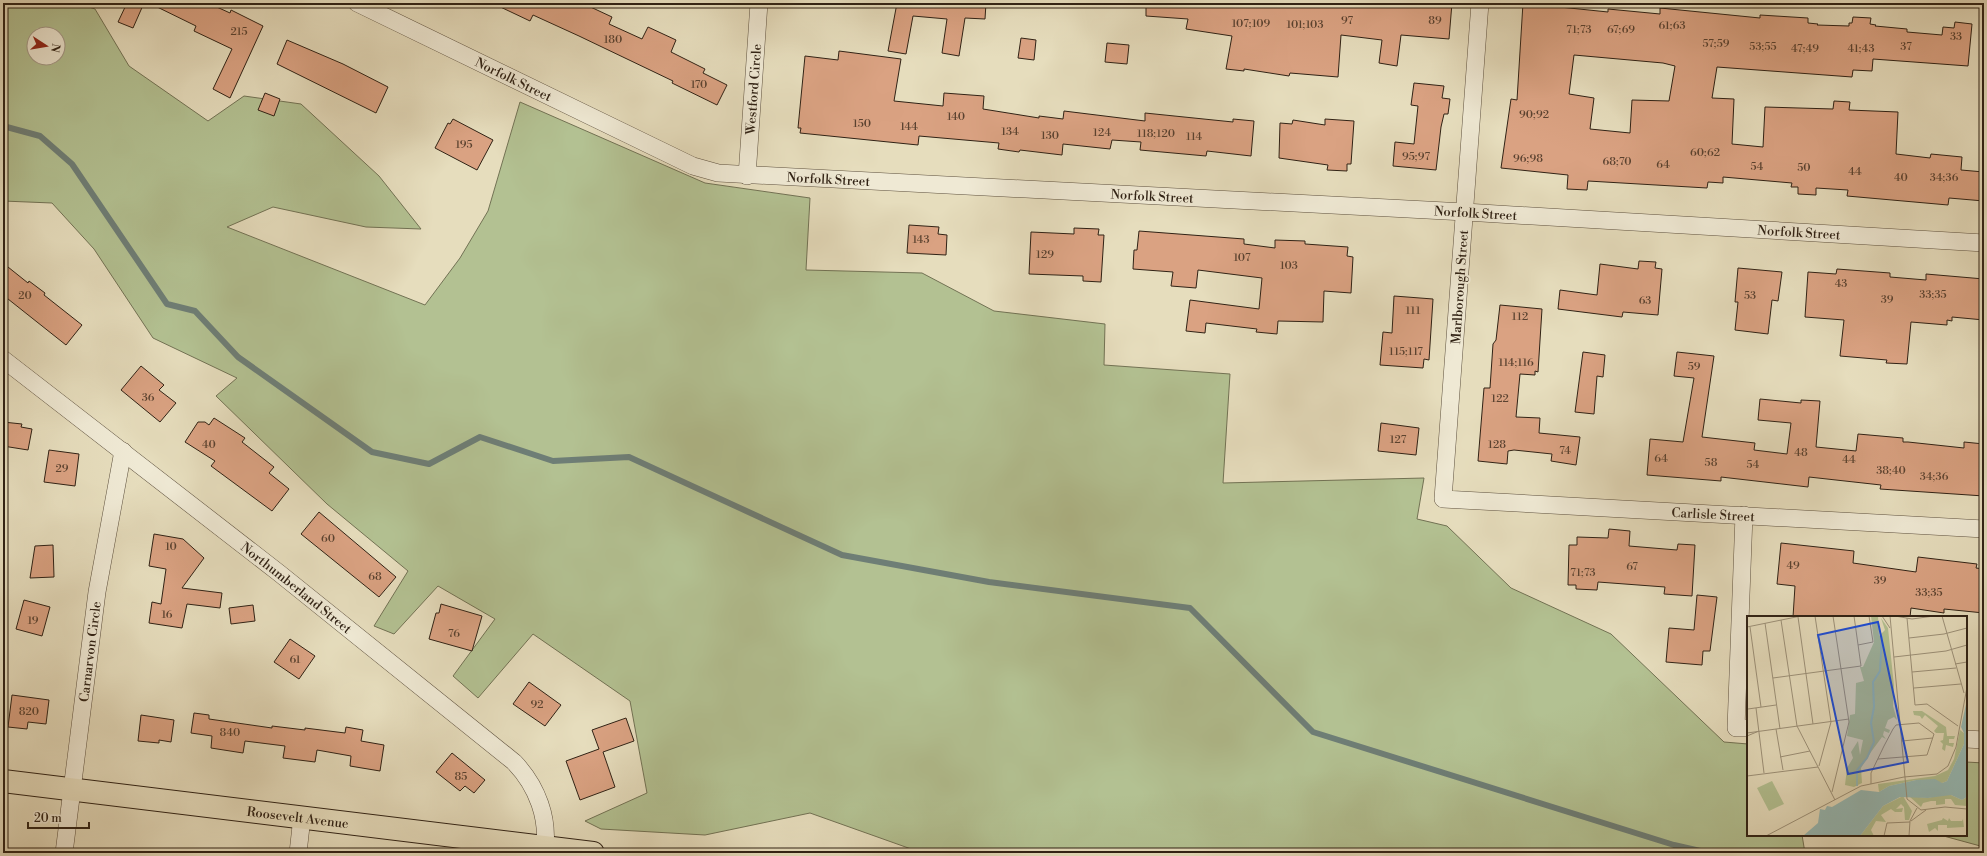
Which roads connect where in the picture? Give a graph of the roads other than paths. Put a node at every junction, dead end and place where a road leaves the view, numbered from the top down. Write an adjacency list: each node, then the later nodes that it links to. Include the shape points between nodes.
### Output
1 (357, 3): 4 (street, Norfolk Street, via 693,166 718,173)
2 (759, 3): 4 (street, Westford Circle)
3 (1480, 3): 5 (street, Marlborough Street)
4 (747, 176): 5 (street, Norfolk Street)
5 (1465, 212): 6 (street, Norfolk Street); 9 (street, Marlborough Street)
6 (1984, 243)
7 (3, 359): 8 (street, Northumberland Street)
8 (123, 452): 16 (street, Carnarvon Circle, via 97,592); 18 (street, Northumberland Street, via 279,573 514,762 530,782 541,804)
9 (1443, 499): 10 (street, Carlisle Street)
10 (1744, 515): 11 (street, Carlisle Street); 12 (street, via 1736,728)
11 (1984, 529)
12 (1747, 728)
13 (1967, 739): 14 (street)
14 (1984, 740)
15 (3, 781): 16 (main road, Roosevelt Avenue)
16 (72, 789): 17 (main road, Roosevelt Avenue); 19 (street, Carnarvon Circle)
17 (302, 817): 18 (main road, Roosevelt Avenue); 20 (street)
18 (545, 850): 21 (main road, Roosevelt Avenue)
19 (64, 853)
20 (298, 853)
21 (593, 853)

